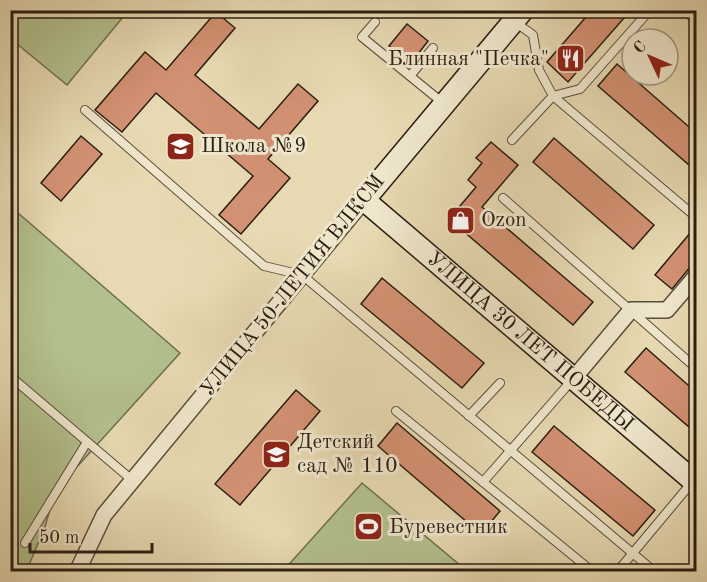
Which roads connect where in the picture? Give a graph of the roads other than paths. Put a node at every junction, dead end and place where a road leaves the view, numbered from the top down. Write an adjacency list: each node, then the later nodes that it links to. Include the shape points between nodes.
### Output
1 (650, 10): 8 (lane, via 580,89)
2 (685, 10): 4 (lane)
3 (518, 16): 8 (lane, via 532,35 539,70); 9 (main road, УЛИЦА 50-ЛЕТИЯ ВЛКСМ)
4 (696, 21)
5 (375, 22): 7 (lane, via 362,37)
6 (433, 48): 7 (lane)
7 (410, 76): 9 (lane)
8 (553, 96): 11 (lane); 14 (lane)
9 (444, 104): 13 (main road, УЛИЦА 50-ЛЕТИЯ ВЛКСМ)
10 (85, 110): 15 (lane, via 264,266)
11 (512, 140)
12 (503, 198): 17 (lane)
13 (364, 200): 15 (street, УЛИЦА 50-ЛЕТИЯ ВЛКСМ); 20 (main road, УЛИЦА 30 ЛЕТ ПОБЕДЫ)
14 (696, 217)
15 (302, 275): 23 (lane); 26 (street, УЛИЦА 50-ЛЕТИЯ ВЛКСМ)
16 (696, 276): 17 (street, via 667,310)
17 (631, 310): 18 (lane); 20 (street)
18 (696, 368)
19 (10, 376): 24 (lane)
20 (574, 378): 25 (lane); 28 (main road, УЛИЦА 30 ЛЕТ ПОБЕДЫ)
21 (500, 383): 23 (lane)
22 (396, 411): 27 (lane)
23 (469, 416): 25 (lane)
24 (87, 442): 26 (lane); 29 (lane)
25 (510, 451): 27 (lane); 30 (lane)
26 (132, 480): 31 (street, УЛИЦА 50-ЛЕТИЯ ВЛКСМ, via 104,515)
27 (483, 482): 32 (lane)
28 (695, 482): 30 (lane)
29 (26, 543)
30 (632, 552): 33 (lane); 34 (lane)
31 (77, 572)
32 (593, 572)
33 (617, 572)
34 (655, 572)

